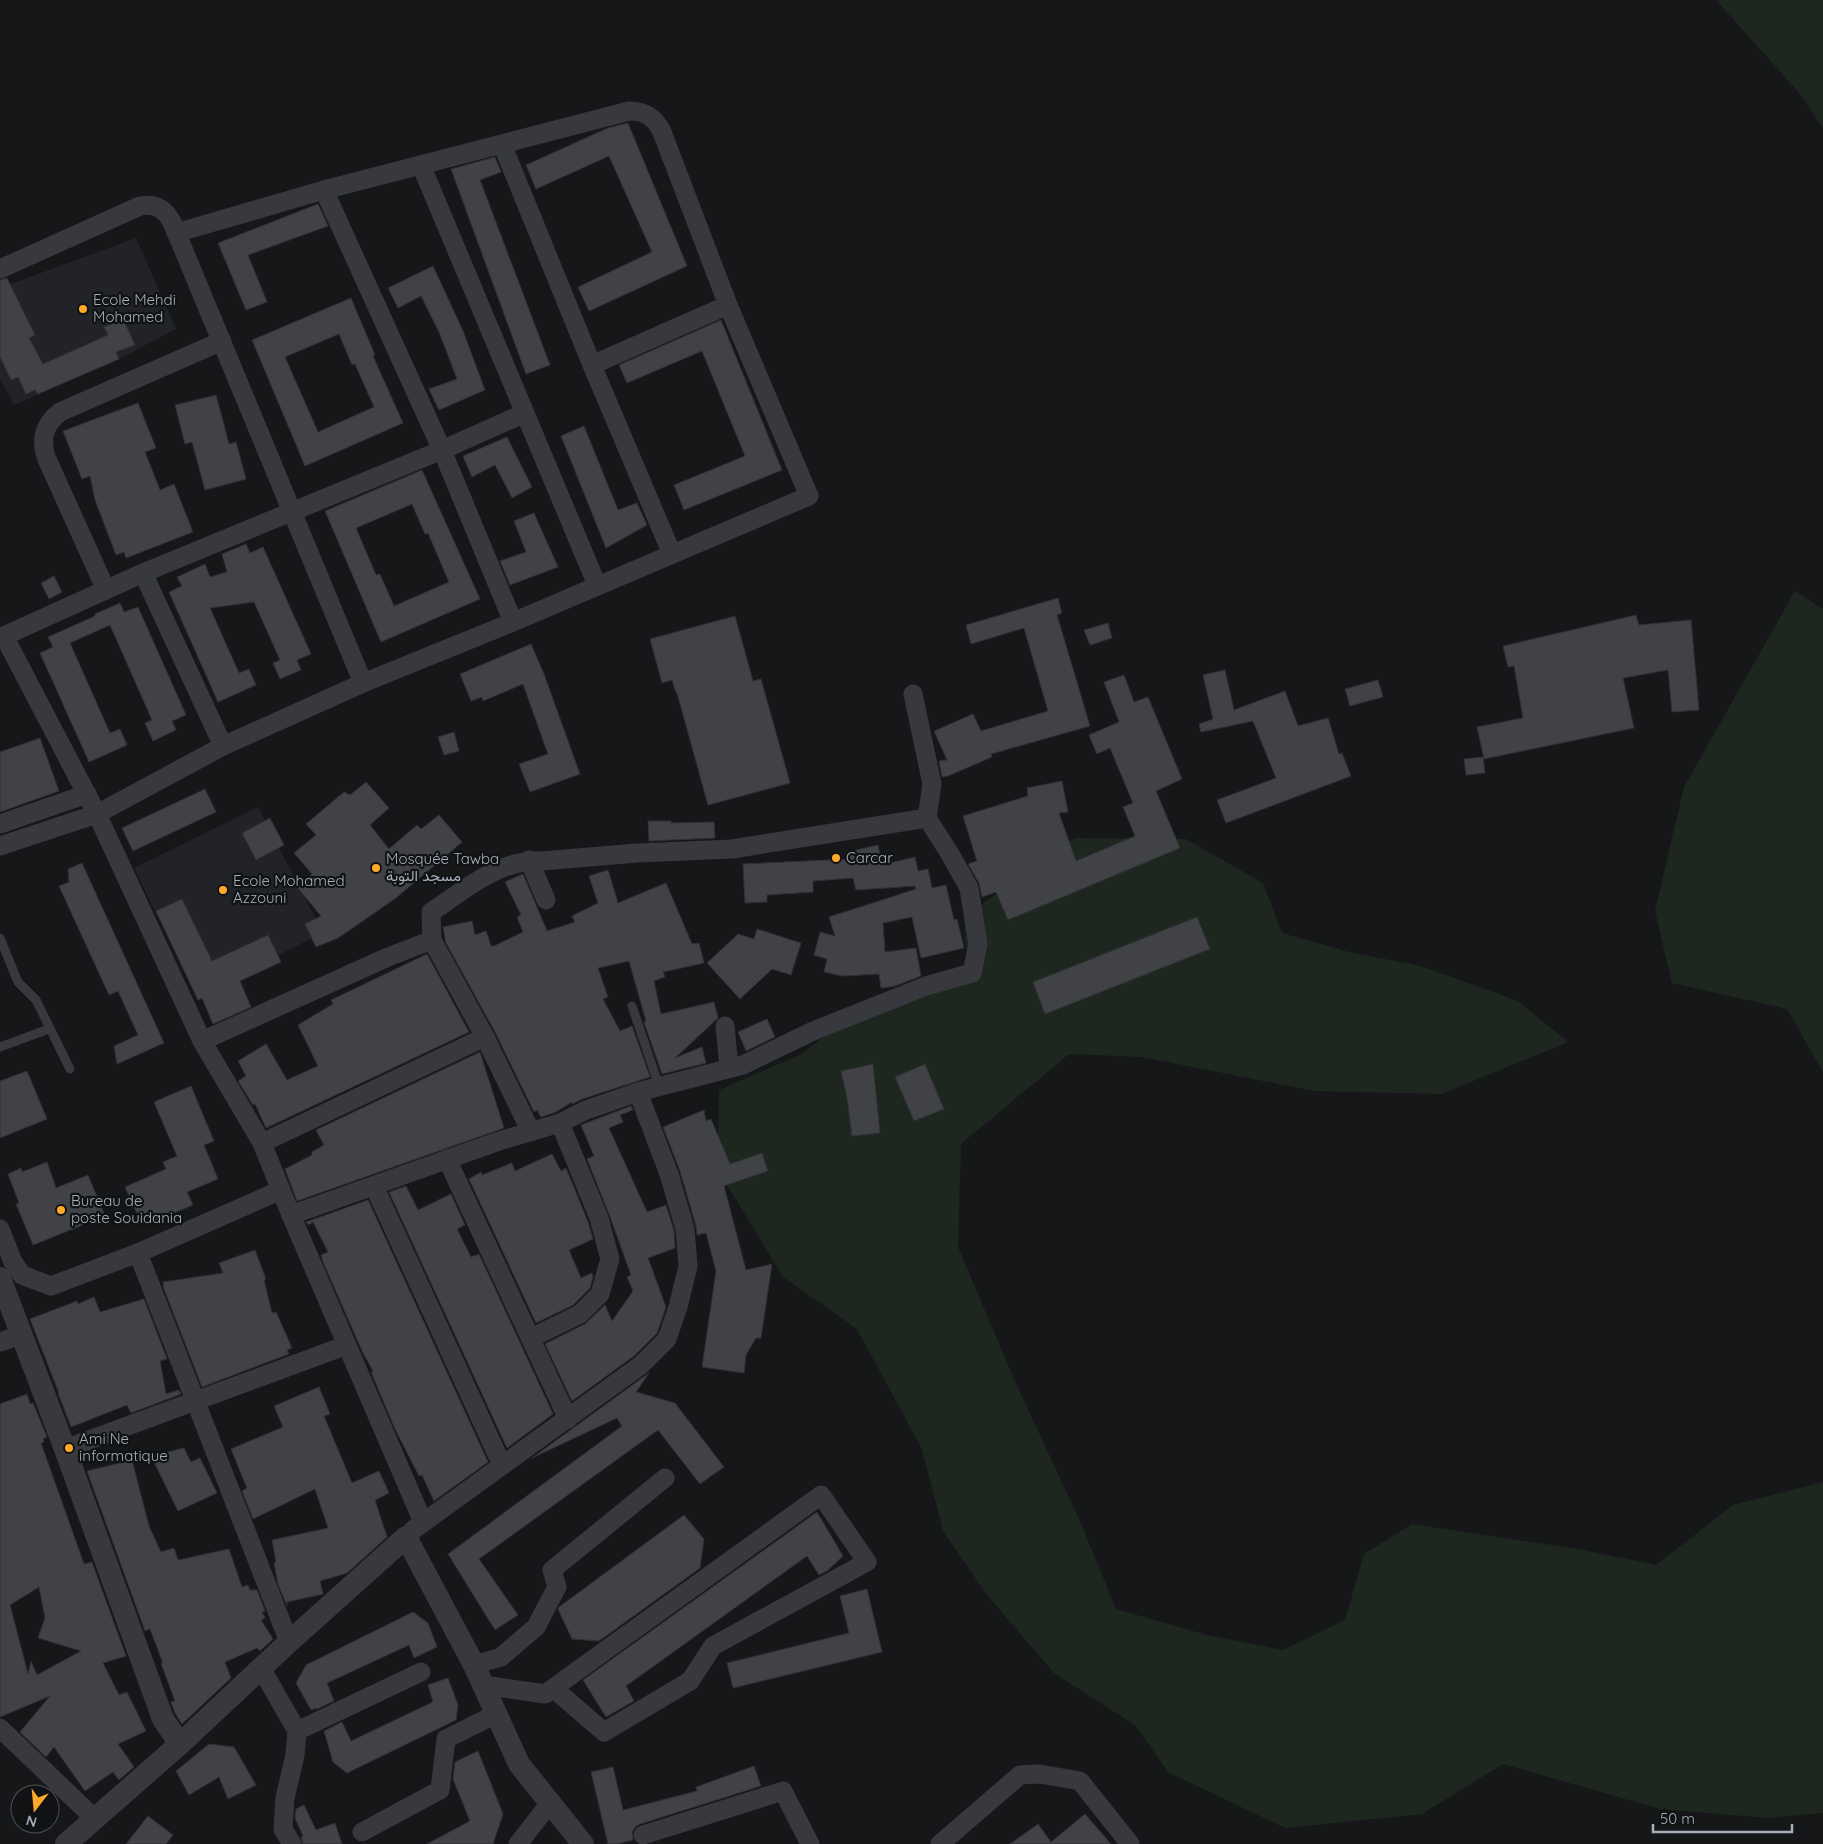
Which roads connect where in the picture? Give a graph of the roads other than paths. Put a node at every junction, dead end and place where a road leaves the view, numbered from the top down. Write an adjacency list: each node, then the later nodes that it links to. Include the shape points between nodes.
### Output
1 (502, 144): 2 (street); 6 (street, via 629,110 653,118 662,132); 8 (street)
2 (421, 165): 3 (street); 9 (street)
3 (324, 190): 4 (street); 10 (street)
4 (176, 233): 5 (street, via 165,212 154,206 140,206); 7 (street)
5 (0, 269)
6 (728, 305): 8 (street); 12 (street, via 809,496)
7 (222, 341): 11 (street); 15 (street, via 60,412 47,425 43,441 46,457)
8 (592, 365): 12 (street)
9 (524, 413): 10 (street); 14 (street)
10 (442, 450): 11 (street); 16 (street)
11 (291, 512): 13 (street); 17 (street)
12 (672, 554): 14 (street)
13 (143, 572): 15 (street); 19 (street)
14 (597, 585): 16 (street)
15 (106, 590): 20 (street, via 4,636)
16 (513, 622): 17 (street)
17 (363, 683): 19 (street)
18 (914, 694): 22 (street, via 932,784)
19 (223, 746): 21 (street)
20 (87, 794): 21 (street); 23 (street)
21 (97, 814): 24 (street); 33 (street)
22 (927, 818): 25 (street, via 732,849); 35 (street, via 970,888 978,944 972,973 926,986 813,1031 743,1065)
23 (0, 824)
24 (0, 846)
25 (529, 860): 26 (street); 28 (street, via 494,870 431,912)
26 (546, 900)
27 (0, 938): 31 (lane, via 18,982 36,1000)
28 (432, 940): 32 (street); 33 (street)
29 (632, 1006): 37 (lane)
30 (725, 1026): 35 (street)
31 (49, 1029): 34 (lane); 36 (lane)
32 (485, 1037): 40 (street); 41 (street)
33 (202, 1041): 41 (street)
34 (0, 1047)
35 (728, 1068): 37 (street)
36 (70, 1069)
37 (660, 1086): 38 (street)
38 (638, 1092): 39 (street); 54 (street, via 669,1174 685,1229 688,1266 667,1339 641,1365)
39 (560, 1123): 40 (street); 50 (street, via 599,1218 610,1259 600,1294 580,1314)
40 (530, 1132): 42 (street)
41 (262, 1143): 44 (street)
42 (447, 1159): 43 (street); 50 (street)
43 (374, 1186): 45 (street); 56 (street)
44 (281, 1190): 45 (street); 47 (street)
45 (291, 1215): 52 (street)
46 (0, 1229): 47 (street, via 13,1262 22,1275 51,1286)
47 (138, 1253): 53 (street)
48 (0, 1278): 49 (street)
49 (22, 1334): 51 (street); 55 (street)
50 (531, 1338): 54 (street)
51 (0, 1342)
52 (347, 1345): 53 (street); 58 (street)
53 (196, 1401): 55 (street); 60 (street)
54 (568, 1419): 56 (street)
55 (65, 1449): 69 (street, via 163,1719)
56 (502, 1465): 58 (street)
57 (665, 1478): 61 (street, via 552,1570 556,1587 536,1627 501,1657)
58 (423, 1522): 59 (street)
59 (406, 1537): 60 (street); 61 (street)
60 (289, 1642): 62 (street)
61 (474, 1665): 64 (street)
62 (261, 1668): 68 (street); 69 (street)
63 (421, 1672): 68 (street)
64 (484, 1685): 65 (street, via 545,1694); 66 (street)
65 (553, 1688): 65 (street, via 821,1495 866,1562 713,1646 690,1681 604,1732)
66 (496, 1714): 70 (street, via 519,1764); 72 (street, via 446,1739 440,1790)
67 (0, 1728): 71 (street)
68 (297, 1732): 75 (street, via 285,1798 283,1830)
69 (180, 1744): 71 (street)
70 (550, 1803): 76 (street); 77 (street)
71 (94, 1818): 74 (street)
72 (362, 1832)
73 (643, 1835): 78 (street, via 782,1791)
74 (66, 1844)
75 (292, 1844)
76 (518, 1844)
77 (583, 1844)
78 (810, 1844)
79 (940, 1844): 80 (street, via 1020,1775 1040,1774 1080,1781)
80 (1130, 1844)

